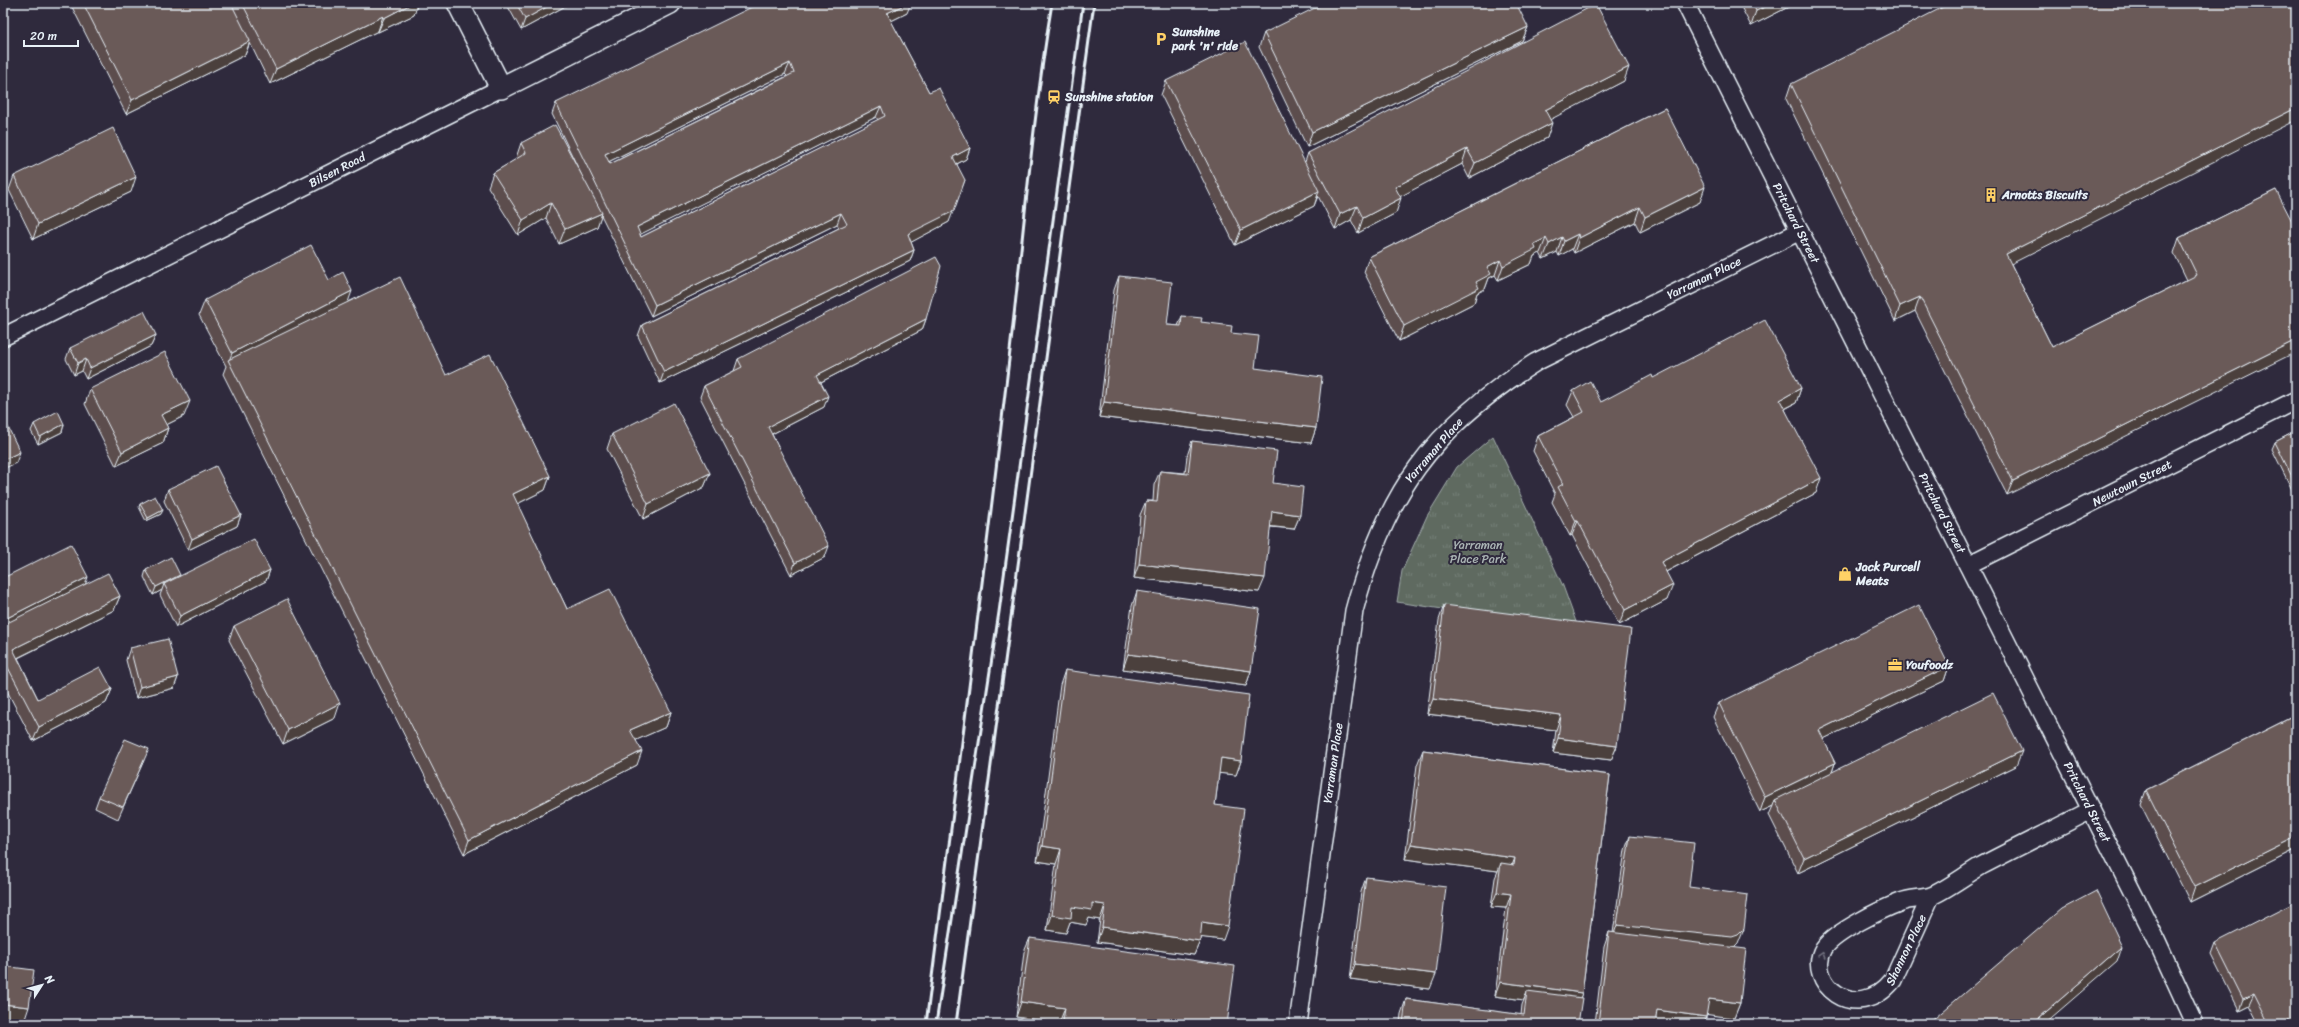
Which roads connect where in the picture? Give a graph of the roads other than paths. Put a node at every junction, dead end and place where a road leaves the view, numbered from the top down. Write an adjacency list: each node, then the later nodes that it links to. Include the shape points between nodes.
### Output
1 (458, 3): 4 (street)
2 (670, 3): 4 (street, Bilsen Road)
3 (1685, 3): 5 (street, Pritchard Street)
4 (502, 88): 6 (street, Bilsen Road)
5 (1800, 231): 8 (street, Pritchard Street); 11 (street, Yarraman Place, via 1536,362 1512,377 1455,424 1403,486 1371,553 1354,611)
6 (3, 338)
7 (2296, 400): 8 (street, Newtown Street)
8 (1968, 565): 9 (street, Pritchard Street)
9 (2091, 810): 10 (street, Shannon Place, via 1981,866); 12 (street, Pritchard Street, via 2156,939)
10 (1932, 896): 10 (street, Shannon Place, one-way to 10, via 1893,980 1885,991 1875,999 1852,1004 1841,1001 1830,991 1823,980 1820,961 1824,949 1832,940 1847,929 1902,901)
11 (1298, 1024)
12 (2195, 1024)

